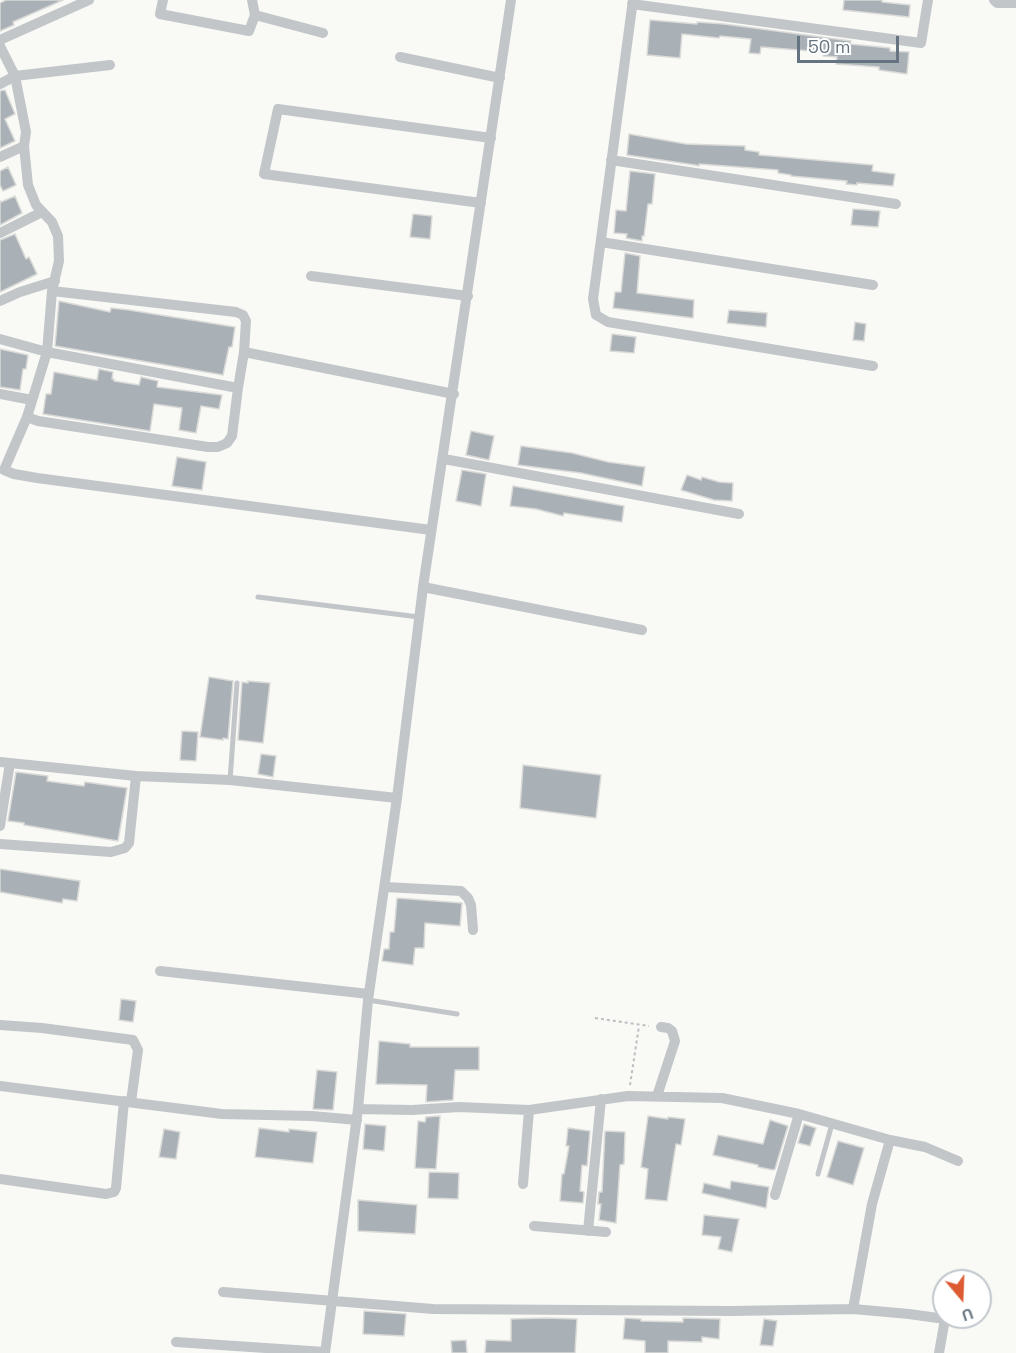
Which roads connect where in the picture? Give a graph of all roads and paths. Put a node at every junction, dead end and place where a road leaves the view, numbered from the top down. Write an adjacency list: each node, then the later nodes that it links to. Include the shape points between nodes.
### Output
1 (89, 0): 11 (street)
2 (163, 0): 9 (street, via 160,14 249,32)
3 (252, 0): 9 (street)
4 (511, 0): 16 (street)
5 (928, 0): 7 (street, via 921,43)
6 (994, 0): 8 (street)
7 (632, 2): 21 (street)
8 (1016, 3)
9 (255, 15): 10 (street)
10 (323, 33)
11 (0, 40)
12 (0, 46): 15 (street)
13 (399, 57): 16 (street)
14 (110, 65): 15 (street)
15 (15, 76): 17 (street); 19 (street, via 25,120)
16 (500, 78): 18 (street)
17 (0, 84)
18 (491, 138): 22 (street); 22 (street, via 278,109 264,174)
19 (24, 146): 20 (street); 24 (street, via 28,184)
20 (0, 157)
21 (611, 160): 23 (street); 26 (street)
22 (481, 203): 30 (street)
23 (896, 204)
24 (42, 212): 25 (street); 29 (street, via 58,236)
25 (0, 233)
26 (600, 242): 28 (street); 35 (street, via 593,308 596,315 609,321)
27 (311, 276): 30 (street)
28 (873, 285)
29 (54, 286): 31 (street, via 20,292); 33 (street); 34 (street, via 236,312 246,321)
30 (468, 296): 37 (street)
31 (0, 302)
32 (0, 339): 33 (street)
33 (47, 352): 36 (street); 39 (street)
34 (244, 352): 36 (street); 37 (street)
35 (873, 366)
36 (238, 388): 40 (street, via 232,436 218,447)
37 (454, 393): 41 (street)
38 (0, 394): 39 (street)
39 (32, 400): 40 (street)
40 (27, 417): 42 (street)
41 (444, 459): 43 (street); 44 (street)
42 (2, 470): 44 (street)
43 (739, 514)
44 (431, 530): 45 (street)
45 (423, 587): 47 (street); 48 (street)
46 (258, 597): 47 (lane)
47 (419, 617): 53 (street)
48 (642, 630)
49 (237, 682): 52 (lane)
50 (5, 762): 51 (street); 54 (street)
51 (136, 776): 52 (street); 55 (street, via 129,843 125,848 111,852)
52 (230, 780): 53 (street)
53 (397, 798): 56 (street)
54 (0, 826)
55 (0, 844)
56 (385, 887): 57 (street, via 461,891 471,905); 59 (street)
57 (473, 930)
58 (160, 971): 59 (street)
59 (369, 997): 60 (lane); 71 (street)
60 (457, 1014)
61 (595, 1018): 63 (path)
62 (0, 1025): 69 (street, via 133,1040 138,1050)
63 (639, 1026): 64 (path); 66 (path)
64 (661, 1027): 67 (street, via 668,1028 675,1041)
65 (0, 1086): 69 (street)
66 (628, 1096): 67 (street); 68 (street)
67 (657, 1096): 72 (street, via 722,1098)
68 (601, 1099): 70 (street); 81 (street)
69 (127, 1102): 71 (street, via 222,1114); 77 (street, via 114,1192)
70 (529, 1110): 71 (street, via 459,1107); 78 (street)
71 (357, 1114): 84 (street)
72 (799, 1114): 73 (street); 79 (street)
73 (832, 1124): 74 (street); 76 (lane)
74 (890, 1140): 75 (street, via 925,1147); 85 (street, via 872,1204)
75 (958, 1161)
76 (818, 1174)
77 (0, 1179)
78 (523, 1184)
79 (775, 1195)
80 (534, 1226): 81 (street)
81 (588, 1231): 82 (street)
82 (606, 1232)
83 (223, 1292): 84 (street)
84 (331, 1302): 85 (street, via 433,1309); 87 (street)
85 (852, 1309): 88 (street, via 945,1318)
86 (176, 1342): 87 (street)
87 (325, 1352)
88 (939, 1353)

